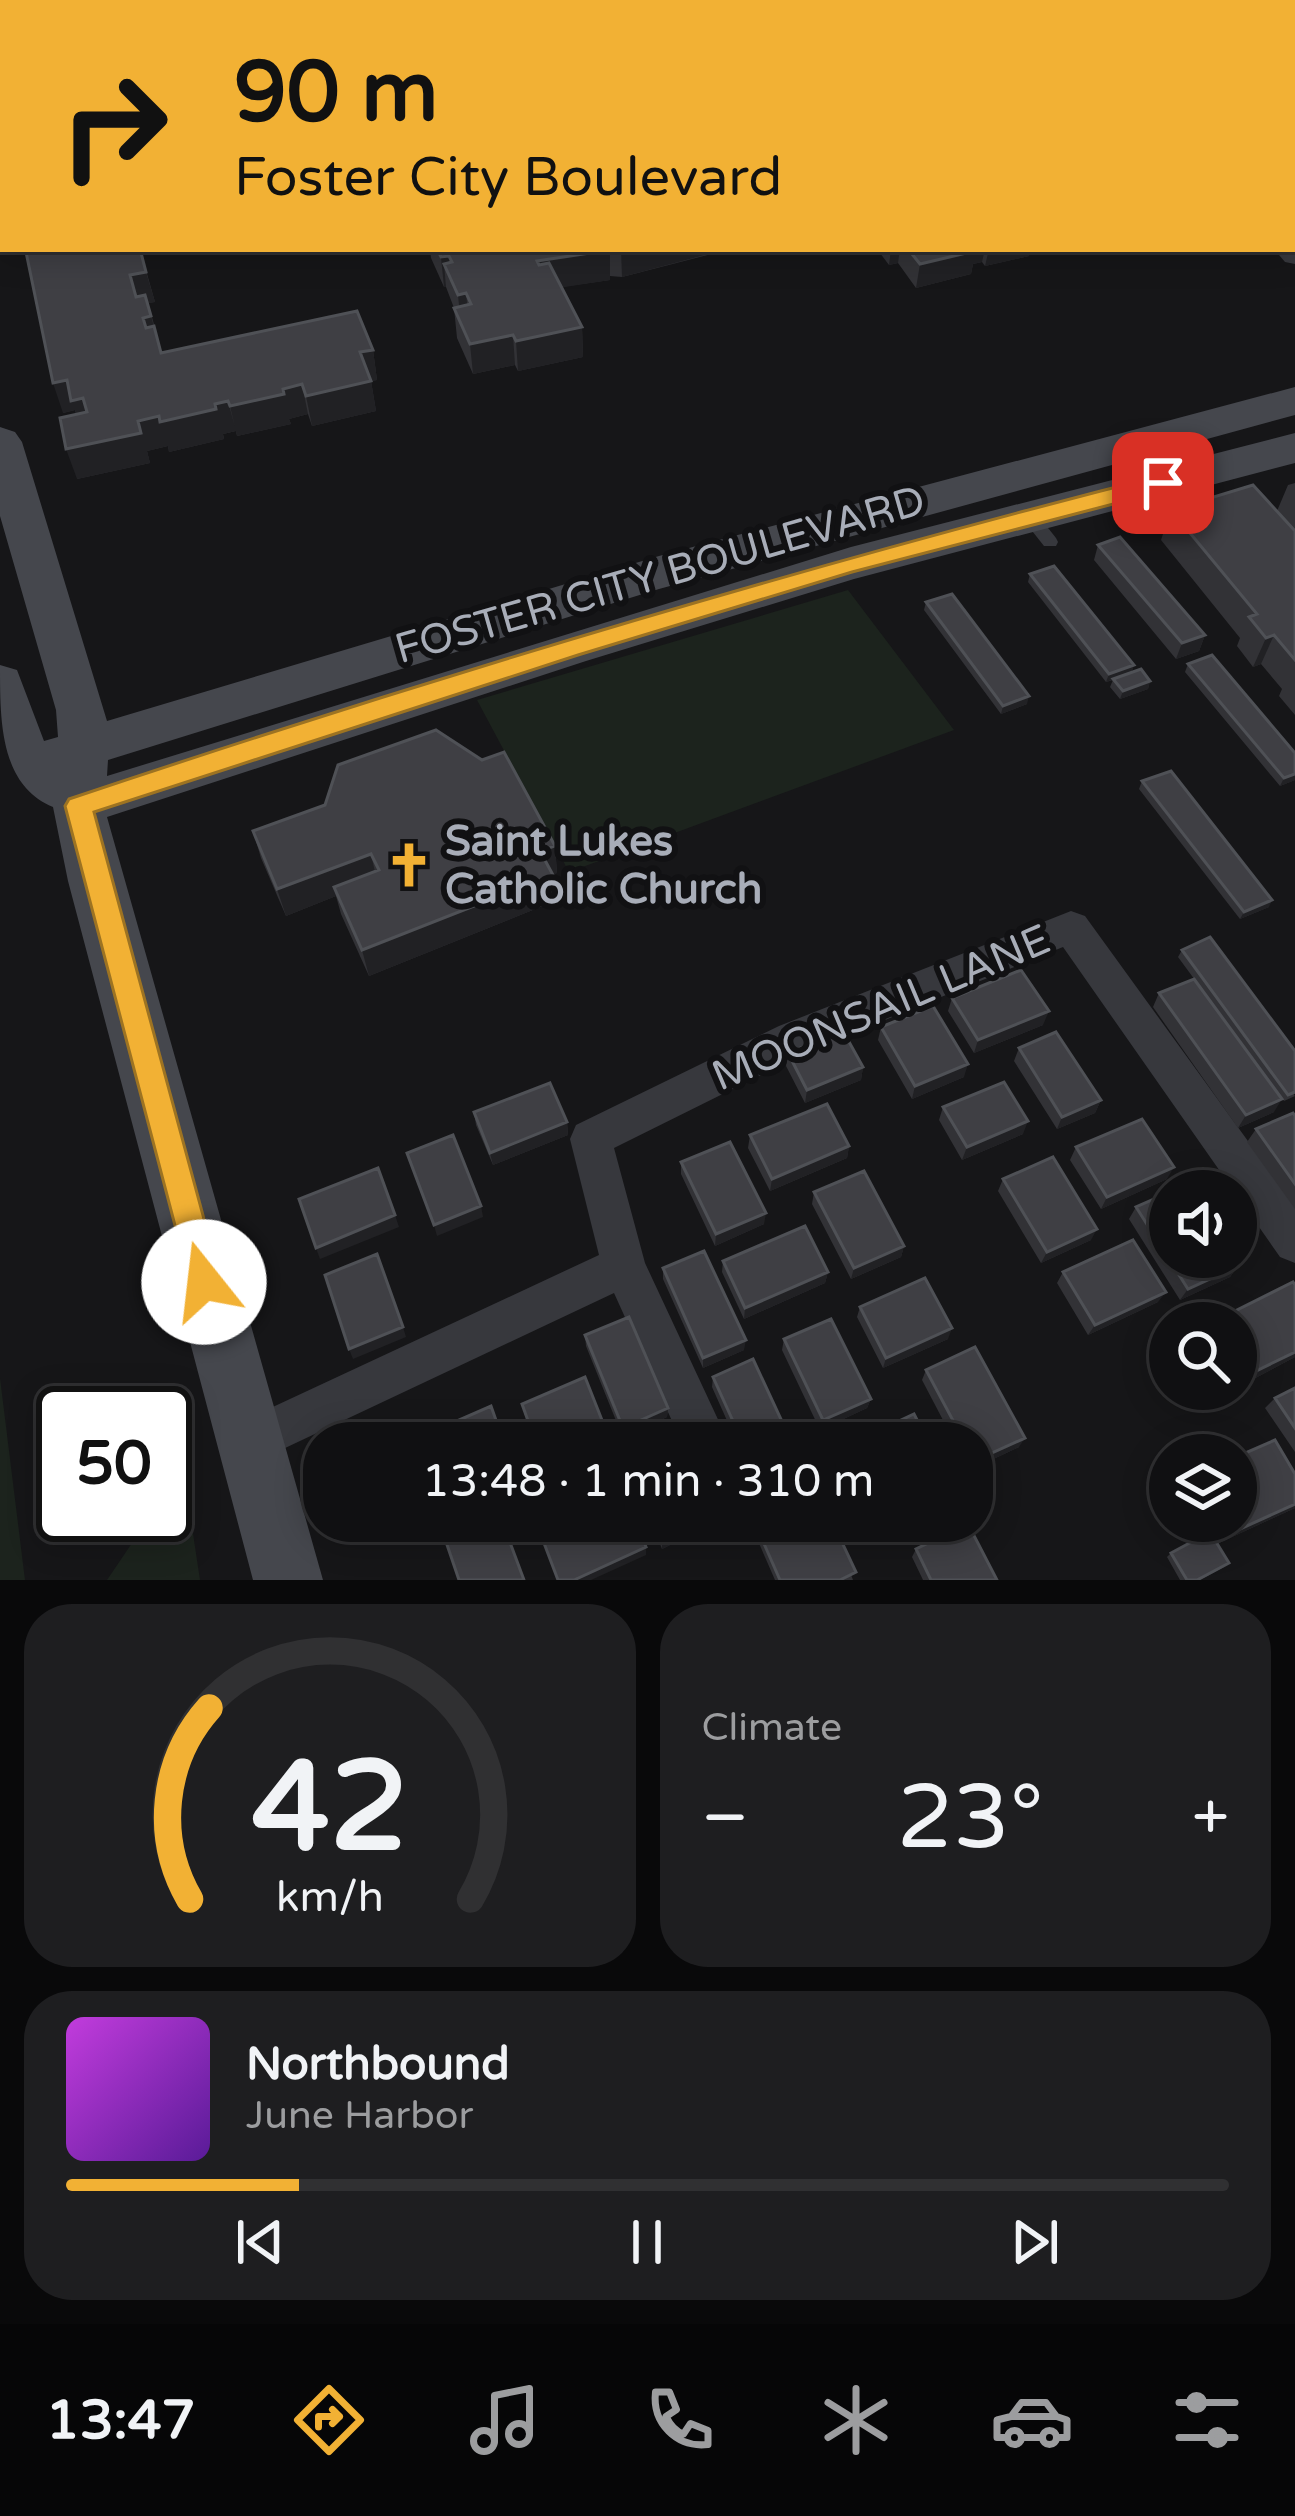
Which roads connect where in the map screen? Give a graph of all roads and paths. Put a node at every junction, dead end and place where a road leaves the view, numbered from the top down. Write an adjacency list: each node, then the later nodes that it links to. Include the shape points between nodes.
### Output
1 (1295, 401): 5 (main road, FOSTER CITY BOULEVARD, via 842,519)
2 (0, 442): 5 (main road, via 81,710)
3 (1295, 448): 7 (main road, FOSTER CITY BOULEVARD, via 1041,530 851,563)
4 (0, 683): 6 (main road)
5 (84, 748): 6 (main road, FOSTER CITY BOULEVARD); 7 (main road)
6 (29, 766): 7 (main road)
7 (79, 806): 11 (main road)
8 (1295, 1242): 9 (street, MOONSAIL LANE, via 1071,927 793,1040 591,1139)
9 (624, 1266): 10 (street, MOONSAIL LANE); 11 (street)
10 (696, 1422)
11 (250, 1441): 12 (main road)
12 (288, 1580)

